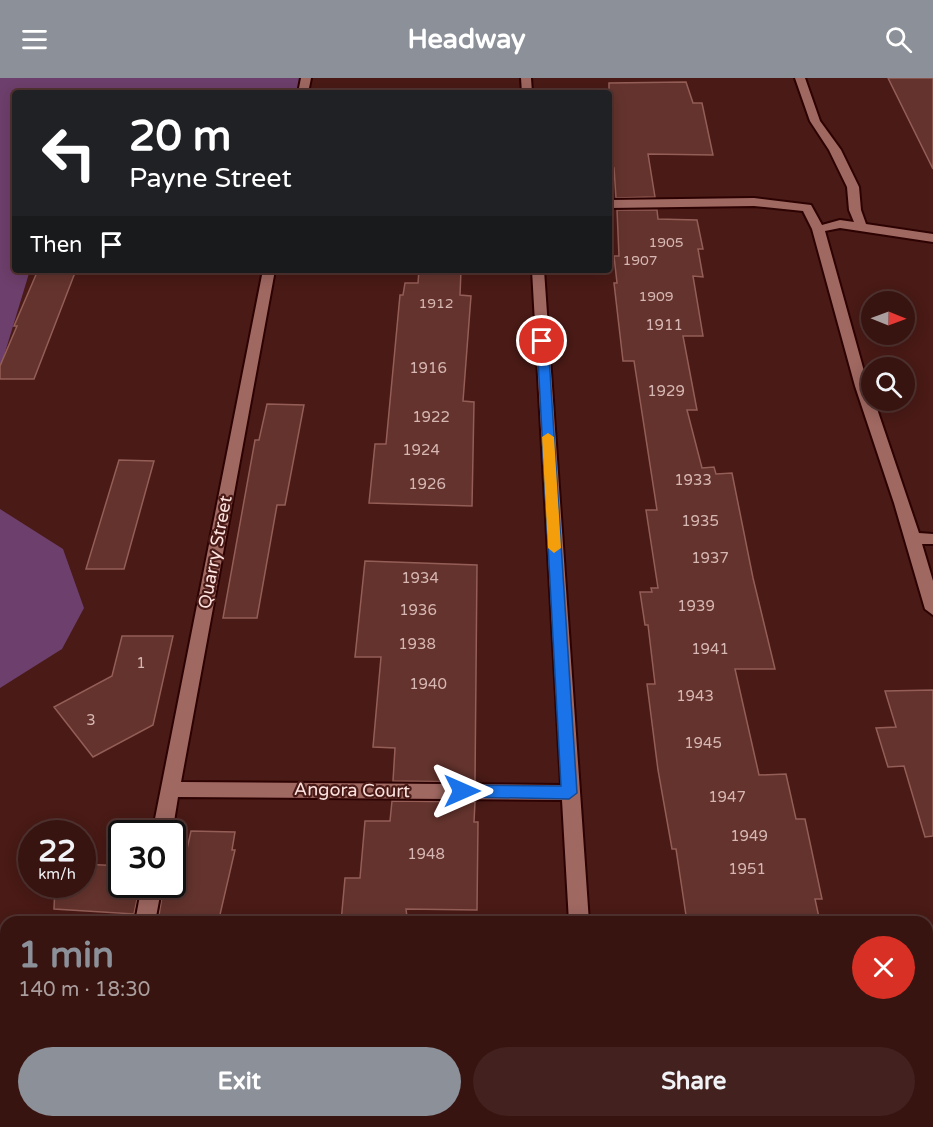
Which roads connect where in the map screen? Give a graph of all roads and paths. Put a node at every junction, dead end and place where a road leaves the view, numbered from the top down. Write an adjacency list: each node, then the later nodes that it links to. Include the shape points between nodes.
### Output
1 (800, 78): 3 (street, via 815,121 853,187)
2 (612, 204): 4 (street, via 788,205 807,208)
3 (861, 226): 4 (street, via 840,224); 5 (street)
4 (818, 229): 8 (street, via 862,386)
5 (933, 238)
6 (268, 273): 11 (street, Quarry Street)
7 (538, 273): 12 (street)
8 (912, 538): 9 (street); 10 (street)
9 (933, 539)
10 (933, 609)
11 (170, 789): 12 (street, Angora Court); 13 (street, Quarry Street)
12 (569, 793): 16 (street)
13 (164, 820)
14 (150, 898): 15 (street)
15 (146, 916)
16 (579, 916)

